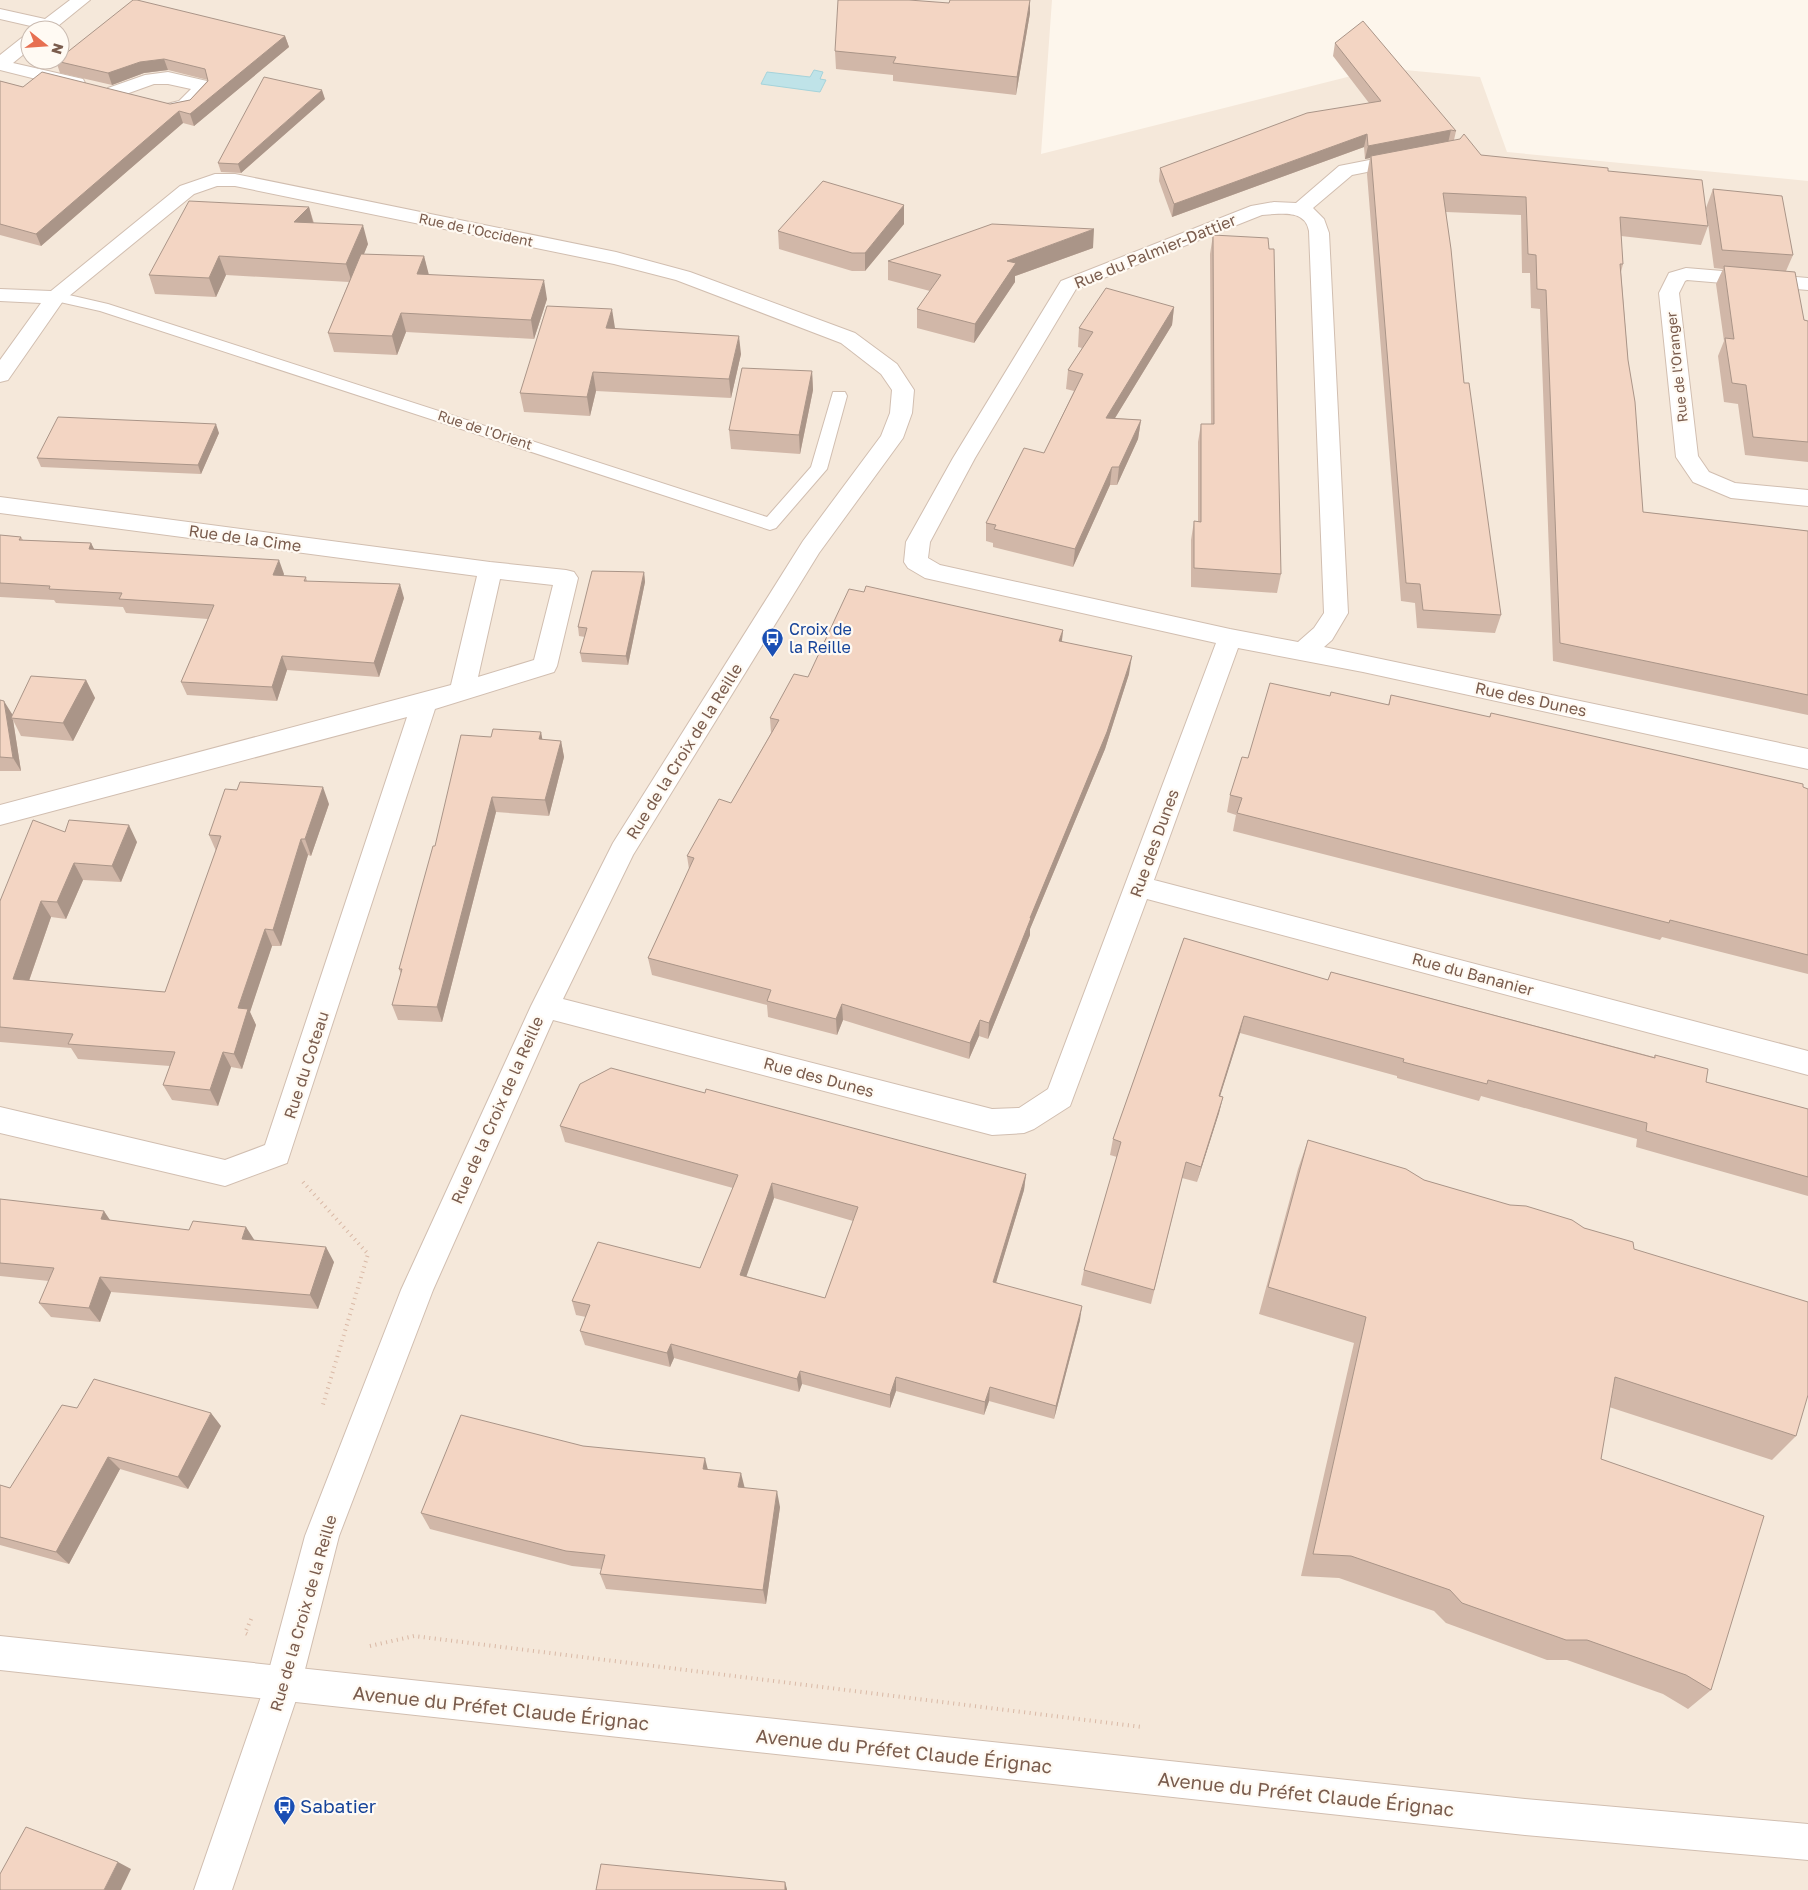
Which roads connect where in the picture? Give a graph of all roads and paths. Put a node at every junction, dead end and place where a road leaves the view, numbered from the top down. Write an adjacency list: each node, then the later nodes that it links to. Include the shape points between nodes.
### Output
1 (81, 0): 4 (street)
2 (0, 14): 3 (street)
3 (20, 20)
4 (55, 20)
5 (20, 48): 6 (street)
6 (0, 64): 7 (street)
7 (115, 92): 7 (street, via 174,108 185,106 201,91 200,84 168,78 152,79)
8 (1420, 156): 9 (street, via 1346,170)
9 (1299, 210): 19 (street, Rue du Palmier-Dattier, via 1281,207 1258,210 1068,285 964,458 918,542 916,562 933,572); 20 (street, via 1310,215 1318,227 1336,613 1323,634)
10 (1808, 284): 16 (street, Rue de l'Oranger, via 1686,274 1676,277 1669,293 1687,457 1701,477 1732,490)
11 (0, 295): 12 (street)
12 (56, 297): 13 (street, Rue de l'Occident); 14 (street, Rue de l'Occident, via 187,190 215,180 235,180 616,258 683,276 848,338 889,369); 15 (lane, Rue de l'Orient, via 103,306 770,524 819,469)
13 (0, 375)
14 (903, 390): 26 (street, Rue de la Croix de la Reille, via 901,413 892,438 811,547 622,850)
15 (839, 396)
16 (1808, 498)
17 (0, 505): 18 (street, Rue de la Cime)
18 (490, 570): 21 (street); 21 (street, Rue de la Cime, via 566,578 545,666)
19 (1230, 638): 20 (street, Rue des Dunes); 25 (street, Rue des Dunes)
20 (1304, 650): 23 (street, Rue des Dunes)
21 (462, 690): 22 (street)
22 (424, 703): 24 (street); 29 (street, Rue du Coteau)
23 (1808, 760)
24 (0, 815)
25 (1138, 886): 26 (street, Rue des Dunes, via 1060,1097 1024,1120 992,1122); 27 (street, Rue du Bananier)
26 (544, 1006): 32 (street, Rue de la Croix de la Reille, via 417,1290 322,1536)
27 (1808, 1063)
28 (0, 1120): 29 (street, via 225,1173)
29 (277, 1154): 30 (path, via 368,1254)
30 (321, 1414)
31 (252, 1615): 32 (path, via 246,1633)
32 (294, 1644): 34 (street, Rue de la Croix de la Reille); 35 (path, via 370,1646 414,1636)
33 (0, 1653): 34 (street, Avenue du Préfet Claude Érignac)
34 (283, 1685): 36 (street, Avenue du Préfet Claude Érignac, via 1525,1817); 37 (street, Rue de la Croix de la Reille)
35 (1146, 1728)
36 (1808, 1842)
37 (214, 1890)

